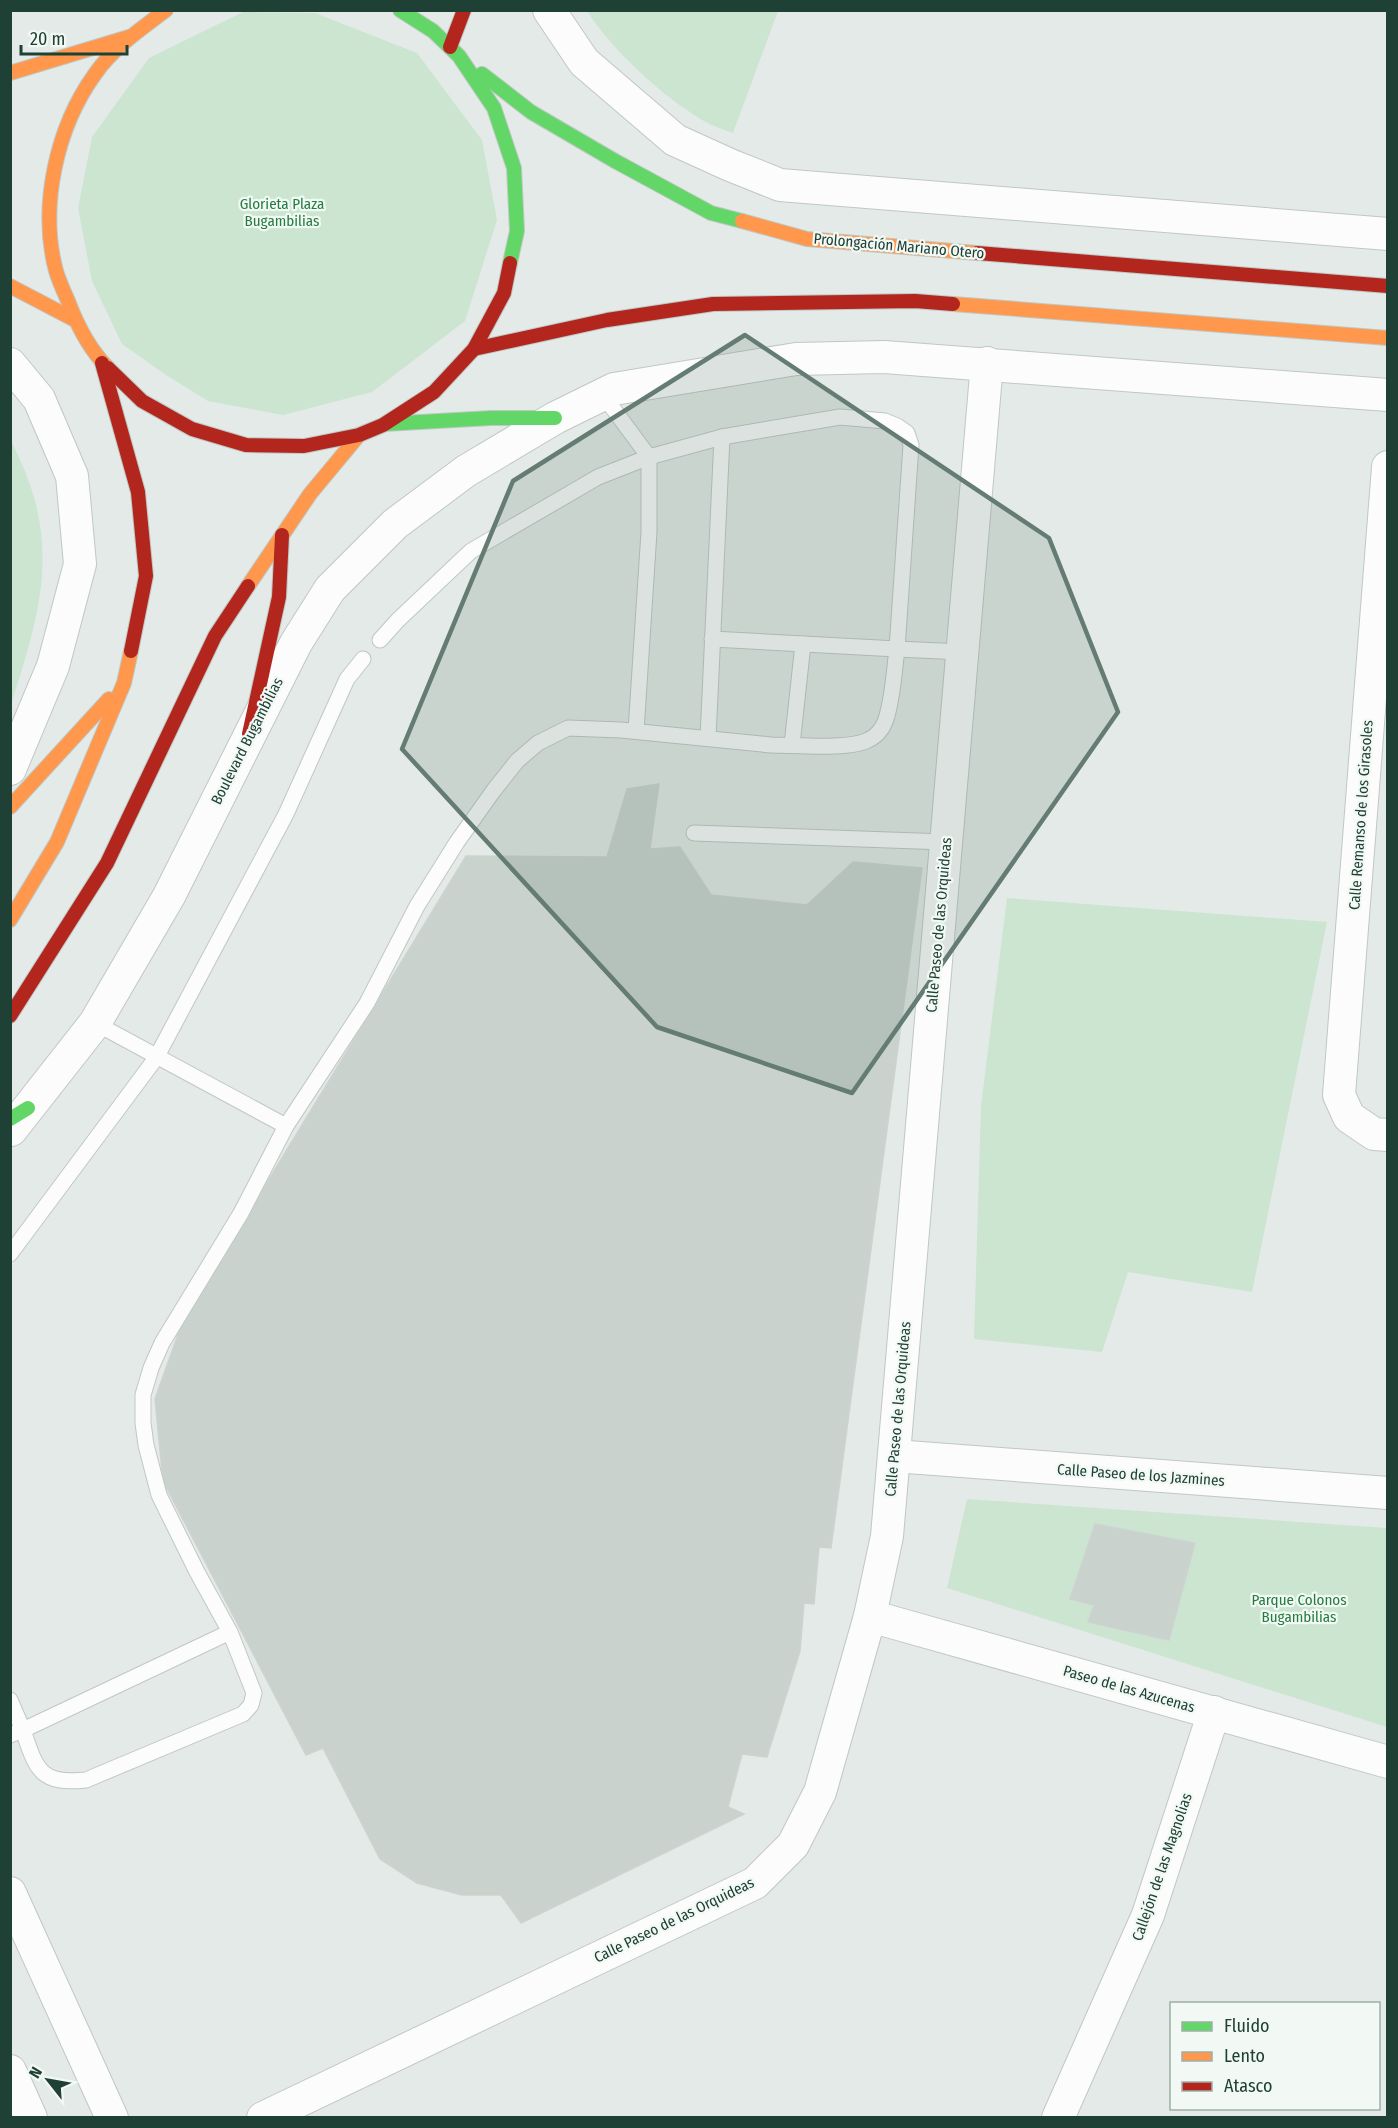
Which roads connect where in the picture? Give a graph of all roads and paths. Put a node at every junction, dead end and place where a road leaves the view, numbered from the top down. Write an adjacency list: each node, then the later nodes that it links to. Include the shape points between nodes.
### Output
1 (166, 10): 7 (street)
2 (400, 10): 6 (street)
3 (428, 10): 6 (street)
4 (464, 10): 8 (street)
5 (549, 10): 10 (street, via 584,62 675,140 780,184)
6 (433, 31): 8 (street)
7 (130, 36): 9 (street); 13 (street, via 95,74 69,120 54,168 50,220 56,272)
8 (454, 52): 12 (street, Prolongación Mariano Otero, via 531,112 711,213 807,239); 15 (street, via 494,108 514,168 517,231 504,293)
9 (10, 73)
10 (1388, 234)
11 (10, 286): 13 (street)
12 (1388, 286)
13 (75, 320): 16 (street)
14 (1388, 338): 15 (street, via 915,301 713,304 607,320)
15 (474, 349): 22 (street, via 434,392)
16 (101, 361): 23 (street, via 142,401 192,429 246,445 303,446); 34 (street, via 138,492 146,576)
17 (987, 363): 19 (street, via 884,357 796,359 614,389); 20 (street); 32 (street, Calle Paseo de las Orquideas)
18 (10, 364): 39 (street, via 39,399 72,476 80,564 53,666)
19 (603, 395): 21 (street); 25 (lane)
20 (1388, 395)
21 (555, 418): 22 (street, via 496,417); 36 (street, Boulevard Bugambilias, via 466,471 395,524 330,589)
22 (383, 424): 23 (street)
23 (359, 435): 27 (street)
24 (722, 438): 25 (lane); 28 (lane); 31 (lane, via 840,417 885,422 907,433 911,451)
25 (649, 457): 29 (lane, via 598,477 471,551); 35 (lane, via 649,532)
26 (1388, 466): 49 (street, Calle Remanso de los Girasoles, via 1339,1095 1349,1117 1374,1134)
27 (282, 534): 36 (street, via 279,597); 44 (street, via 215,636 106,863)
28 (712, 639): 30 (lane); 37 (lane)
29 (380, 640)
30 (803, 644): 31 (lane); 38 (lane)
31 (897, 649): 32 (lane); 38 (lane, via 889,704 876,735 855,745)
32 (963, 652): 42 (street, Calle Paseo de las Orquideas)
33 (363, 659): 46 (lane, via 347,679 286,814)
34 (124, 682): 40 (street); 43 (street, via 57,842)
35 (636, 731): 37 (lane); 48 (lane, via 568,728 538,743 518,761 451,851 417,906 367,1003)
36 (249, 734): 45 (street, Boulevard Bugambilias, via 169,896)
37 (708, 738): 38 (lane)
38 (792, 745)
39 (10, 769)
40 (10, 807)
41 (694, 833): 42 (lane)
42 (946, 842): 51 (street, Calle Paseo de las Orquideas)
43 (10, 920)
44 (10, 1016)
45 (95, 1023): 46 (lane); 47 (street, Boulevard Bugambilias)
46 (156, 1058): 48 (lane); 50 (lane)
47 (16, 1119)
48 (286, 1126): 54 (lane, via 241,1213 162,1343 143,1395 146,1445 159,1495)
49 (1388, 1135)
50 (10, 1254)
51 (894, 1456): 52 (street, Calle Paseo de los Jazmines); 53 (street, Calle Paseo de las Orquideas, via 887,1536)
52 (1388, 1493)
53 (870, 1616): 56 (street, Paseo de las Azucenas); 63 (street, Calle Paseo de las Orquideas, via 820,1792 793,1845 755,1883)
54 (230, 1632): 57 (lane); 57 (lane, via 254,1693 243,1714 86,1780 56,1779 38,1769)
55 (10, 1700): 57 (lane)
56 (1214, 1712): 58 (street, Paseo de las Azucenas); 64 (street, Callejón de las Magnolias, via 1148,1915)
57 (17, 1732)
58 (1388, 1762)
59 (10, 1893): 62 (street)
60 (10, 2071): 61 (street)
61 (31, 2118)
62 (112, 2118)
63 (263, 2118)
64 (1058, 2118)

